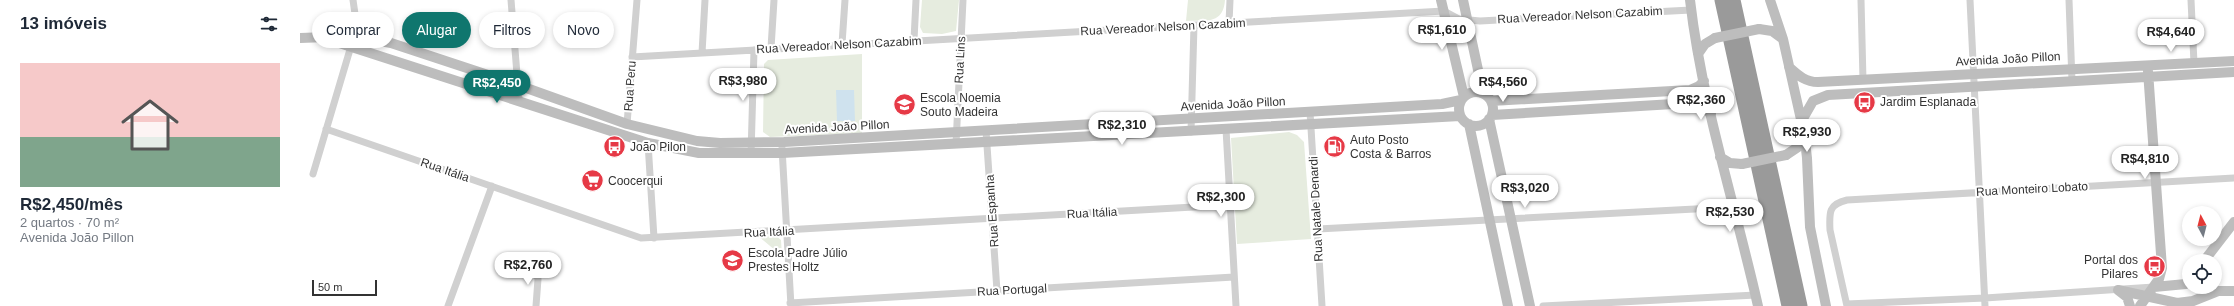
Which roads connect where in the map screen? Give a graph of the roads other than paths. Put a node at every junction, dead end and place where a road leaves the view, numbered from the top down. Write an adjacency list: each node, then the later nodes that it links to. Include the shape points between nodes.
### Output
1 (353, 0): 21 (street)
2 (511, 0): 50 (street)
3 (637, 0): 38 (street, Rua Peru)
4 (705, 0): 36 (street)
5 (774, 0): 34 (street)
6 (845, 0): 30 (street)
7 (916, 0): 29 (street)
8 (963, 0): 27 (street, Rua Lins)
9 (1230, 0): 23 (street)
10 (1441, 0): 20 (main road)
11 (1463, 0): 22 (main road)
12 (1721, 0): 120 (highway)
13 (1734, 0): 121 (highway)
14 (1770, 0): 28 (main road)
15 (1861, 0): 47 (street)
16 (1970, 0): 45 (street)
17 (2069, 0): 43 (street)
18 (2191, 0): 40 (street)
19 (1690, 5): 22 (street, Rua Vereador Nelson Cazabim); 37 (main road)
20 (1444, 11): 22 (street, Rua Vereador Nelson Cazabim); 23 (street, Rua Vereador Nelson Cazabim); 53 (main road)
21 (355, 12)
22 (1467, 20): 52 (main road)
23 (1229, 23): 24 (street, Rua Vereador Nelson Cazabim)
24 (1194, 26): 27 (street, Rua Vereador Nelson Cazabim); 60 (street)
25 (300, 38): 26 (main road, Avenida João Pillon)
26 (312, 38)
27 (961, 38): 29 (street, Rua Vereador Nelson Cazabim); 69 (street, Rua Lins)
28 (1783, 39): 37 (main road, bridge, via 1772,31 1759,29 1715,38 1705,44); 42 (main road)
29 (914, 40): 30 (street, Rua Vereador Nelson Cazabim)
30 (842, 44): 34 (street, Rua Vereador Nelson Cazabim)
31 (394, 45): 50 (main road, Avenida João Pillon)
32 (350, 48): 65 (street)
33 (357, 48): 54 (main road, Avenida João Pillon)
34 (771, 48): 35 (street, Rua Vereador Nelson Cazabim)
35 (754, 50): 36 (street, Rua Vereador Nelson Cazabim); 75 (street)
36 (702, 53): 38 (street, Rua Vereador Nelson Cazabim)
37 (1698, 54): 48 (main road)
38 (632, 57): 63 (street, Rua Peru)
39 (2234, 61): 40 (main road, Avenida João Pillon)
40 (2194, 63): 41 (main road, Avenida João Pillon)
41 (2148, 65): 43 (main road, Avenida João Pillon); 46 (main road)
42 (1789, 67): 47 (main road, Avenida João Pillon, via 1810,82); 61 (main road)
43 (2072, 69): 45 (main road, Avenida João Pillon); 49 (street)
44 (2234, 72): 46 (main road)
45 (1973, 74): 47 (main road, Avenida João Pillon); 51 (street)
46 (2149, 77): 49 (main road); 82 (main road)
47 (1863, 80)
48 (1704, 81): 55 (main road, via 1690,90); 57 (main road)
49 (2072, 81): 51 (main road)
50 (518, 85): 54 (street); 63 (main road, Avenida João Pillon)
51 (1974, 87): 61 (main road, via 1828,95 1813,101); 84 (street)
52 (1483, 93): 53 (main road, via 1475,92); 55 (main road)
53 (1462, 98): 56 (main road, Avenida João Pillon, via 1442,104); 58 (main road)
54 (519, 99): 71 (main road, Avenida João Pillon)
55 (1491, 101): 59 (main road)
56 (1310, 112): 60 (main road, Avenida João Pillon); 64 (street, Rua Natale Denardi)
57 (1711, 114): 59 (main road, via 1704,108 1690,103); 79 (main road)
58 (1460, 116): 62 (main road); 64 (main road, Avenida João Pillon)
59 (1490, 117): 62 (main road, via 1478,126); 88 (main road)
60 (1191, 119): 67 (main road, Avenida João Pillon); 68 (street)
61 (1802, 122): 70 (main road)
62 (1469, 124): 89 (main road)
63 (631, 125): 71 (street); 75 (main road, Avenida João Pillon, via 697,142)
64 (1311, 125): 66 (main road, Avenida João Pillon); 91 (street, Rua Natale Denardi)
65 (326, 129): 80 (street); 83 (street, Rua Itália)
66 (1226, 129): 68 (main road, Avenida João Pillon); 85 (street)
67 (986, 131): 69 (main road, Avenida João Pillon); 73 (street, Rua Espanha)
68 (1191, 132): 73 (main road, Avenida João Pillon)
69 (957, 133): 72 (main road, Avenida João Pillon); 76 (street, Rua Lins)
70 (1804, 133): 79 (main road, bridge, via 1798,147 1786,155 1742,164 1730,164); 122 (main road, via 1810,227)
71 (626, 137): 74 (main road, Avenida João Pillon)
72 (781, 142): 75 (main road, Avenida João Pillon); 77 (street)
73 (987, 142): 76 (main road, Avenida João Pillon); 87 (street, Rua Espanha)
74 (648, 143): 78 (main road, Avenida João Pillon, via 699,153); 93 (street)
75 (752, 144): 78 (street)
76 (956, 144): 77 (main road, Avenida João Pillon)
77 (782, 153): 78 (main road, Avenida João Pillon); 92 (street)
78 (751, 154)
79 (1720, 157): 86 (main road)
80 (312, 174)
81 (2234, 178): 82 (street, Rua Monteiro Lobato)
82 (2156, 182): 84 (street, Rua Monteiro Lobato); 98 (main road, via 2162,268)
83 (492, 186): 93 (street, Rua Itália, via 630,236); 112 (street)
84 (1980, 192): 108 (street); 111 (street, Rua Monteiro Lobato, via 1847,200 1832,207 1829,218 1830,230)
85 (1229, 205): 87 (street, Rua Itália); 96 (street)
86 (1733, 207): 88 (street); 105 (main road)
87 (992, 219): 92 (street, Rua Itália); 100 (street, Rua Espanha)
88 (1511, 219): 89 (street); 117 (main road)
89 (1490, 220): 91 (street); 116 (main road)
90 (2234, 222): 94 (main road)
91 (1318, 229): 115 (street, Rua Natale Denardi)
92 (786, 231): 93 (street, Rua Itália); 110 (street)
93 (654, 238)
94 (2209, 254)
95 (533, 264): 113 (street, via 538,279)
96 (1234, 278): 100 (street, Rua Portugal); 114 (street)
97 (2182, 285): 98 (main road)
98 (2154, 287): 99 (street); 106 (main road); 107 (main road)
99 (2118, 290): 106 (main road); 108 (street); 123 (main road, via 2127,298)
100 (997, 291): 110 (street, Rua Portugal)
101 (2222, 291): 102 (main road)
102 (2234, 291)
103 (2212, 294): 109 (main road)
104 (2215, 294): 125 (main road)
105 (1756, 295): 118 (street); 119 (main road)
106 (2148, 296): 107 (main road); 124 (main road)
107 (2161, 300): 109 (main road)
108 (1985, 302): 111 (street)
109 (2193, 303)
110 (790, 304)
111 (1847, 305)
112 (448, 306)
113 (536, 306)
114 (1236, 306)
115 (1322, 306)
116 (1508, 306)
117 (1530, 306)
118 (1543, 306)
119 (1758, 306)
120 (1788, 306)
121 (1801, 306)
122 (1826, 306)
123 (2130, 306)
124 (2140, 306)
125 (2203, 306)

